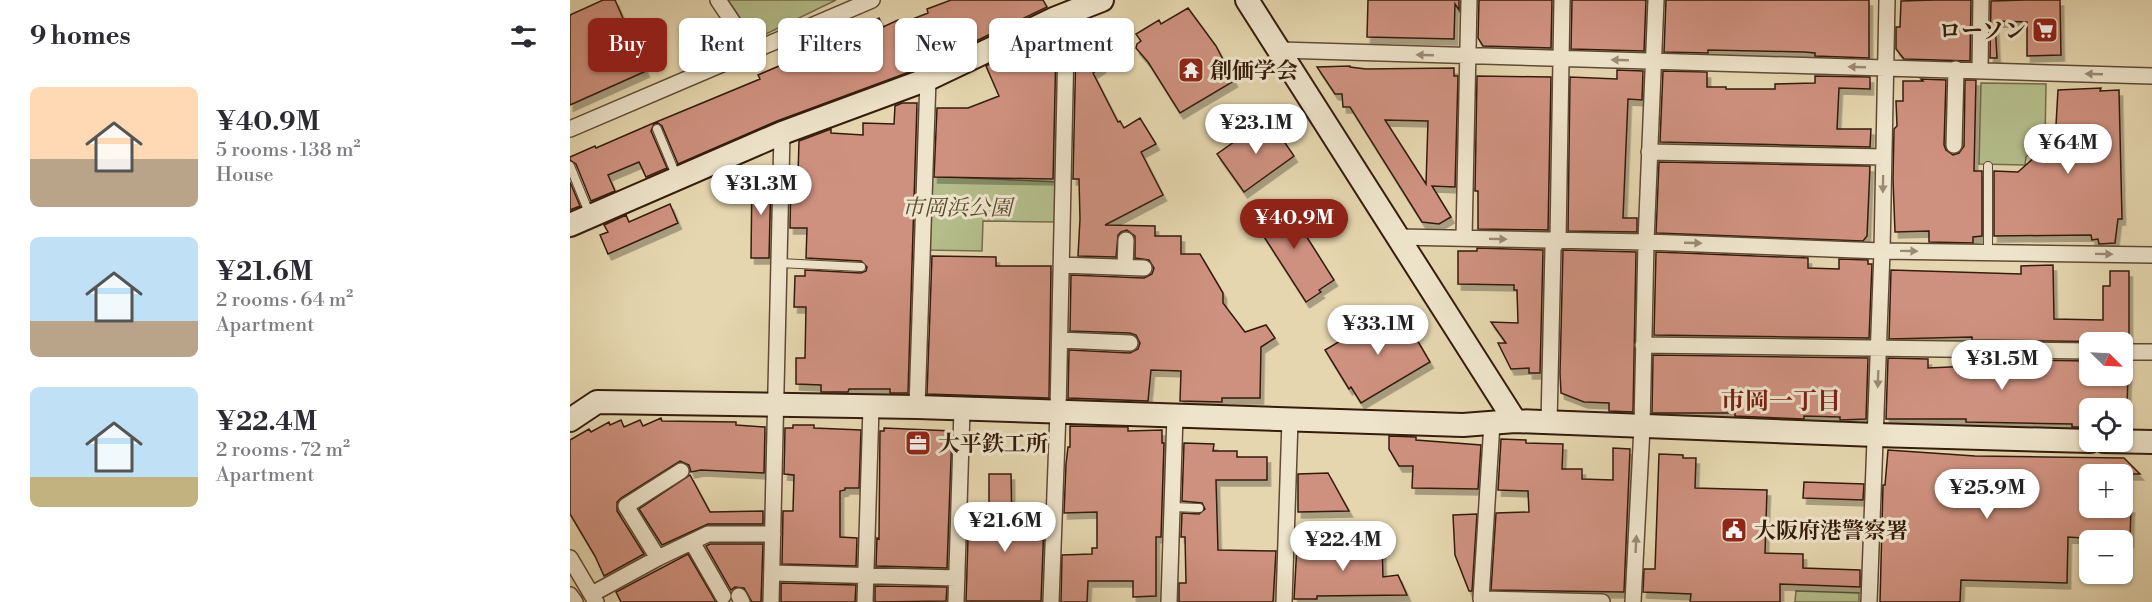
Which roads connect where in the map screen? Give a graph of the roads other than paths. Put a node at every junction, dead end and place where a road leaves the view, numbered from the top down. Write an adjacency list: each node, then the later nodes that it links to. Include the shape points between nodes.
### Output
1 (718, 0): 10 (street)
2 (872, 0): 12 (street)
3 (1102, 0): 11 (street)
4 (1247, 0): 13 (street)
5 (1469, 0): 14 (street)
6 (1562, 0): 15 (street)
7 (1656, 0): 16 (street)
8 (1887, 0): 17 (street)
9 (1981, 0): 19 (street)
10 (730, 18)
11 (1056, 18)
12 (766, 45)
13 (1280, 50): 14 (street, one-way to 13); 36 (street)
14 (1467, 57): 15 (street); 37 (street)
15 (1560, 58): 16 (street, one-way to 15); 39 (street)
16 (1654, 61): 17 (street, one-way to 16); 29 (street)
17 (1885, 68): 18 (street); 30 (street)
18 (1956, 69): 19 (street); 28 (street)
19 (1980, 70): 23 (street, one-way to 19)
20 (703, 72): 25 (street)
21 (943, 72): 24 (street)
22 (1065, 72): 45 (street)
23 (2152, 76)
24 (928, 79): 27 (street); 58 (street)
25 (570, 129)
26 (657, 129): 33 (lane)
27 (782, 134): 33 (street); 44 (street)
28 (1954, 145)
29 (1649, 152): 30 (street); 40 (street)
30 (1883, 157): 41 (street, one-way to 41)
31 (570, 166): 34 (lane)
32 (1988, 166): 42 (lane)
33 (678, 178): 34 (street)
34 (591, 216): 35 (street)
35 (570, 225)
36 (1398, 237): 37 (street); 64 (street)
37 (1464, 238): 39 (street, one-way to 39)
38 (1126, 240): 47 (street)
39 (1558, 240): 40 (street); 66 (street, via 1553,248)
40 (1646, 242): 41 (street, one-way to 41); 51 (street)
41 (1882, 251): 42 (street, one-way to 42); 52 (street)
42 (1988, 253): 43 (street, one-way to 43)
43 (2152, 255)
44 (779, 263): 46 (lane); 56 (street)
45 (1061, 265): 47 (street); 49 (street)
46 (861, 267)
47 (1125, 267): 48 (street)
48 (1144, 268)
49 (1059, 340): 50 (street); 60 (street)
50 (1130, 343)
51 (1643, 345): 52 (street); 67 (street)
52 (1879, 348): 53 (street); 68 (street, one-way to 68)
53 (2079, 351)
54 (2133, 352): 55 (street)
55 (2152, 352)
56 (776, 406): 57 (street); 62 (street, via 597,402); 75 (street)
57 (871, 407): 58 (street); 80 (street)
58 (917, 407): 59 (street)
59 (962, 409): 60 (street); 81 (street)
60 (1058, 411): 61 (street); 90 (street)
61 (1175, 415): 63 (street); 73 (street)
62 (570, 420)
63 (1290, 420): 65 (street); 92 (street)
64 (1515, 421): 65 (street); 66 (street)
65 (1492, 423): 85 (street)
66 (1549, 423): 67 (street)
67 (1642, 427): 68 (street); 94 (street, one-way to 67)
68 (1876, 435): 69 (street); 95 (street)
69 (2079, 441)
70 (2133, 442): 71 (street)
71 (2152, 442)
72 (681, 471): 78 (street, via 626,506)
73 (1172, 507): 74 (lane); 91 (street)
74 (1199, 508)
75 (772, 534): 76 (street, via 708,534); 79 (street)
76 (692, 542): 78 (street); 83 (street)
77 (570, 558): 84 (street)
78 (658, 558): 84 (street)
79 (772, 573): 80 (street); 87 (street)
80 (865, 574): 81 (street); 88 (street)
81 (957, 578): 89 (street)
82 (570, 595): 86 (street)
83 (723, 596)
84 (594, 598)
85 (1482, 600): 93 (street)
86 (574, 602)
87 (771, 602)
88 (865, 602)
89 (956, 602)
90 (1052, 602)
91 (1168, 602)
92 (1284, 602)
93 (1602, 602)
94 (1633, 602)
95 (1869, 602)

